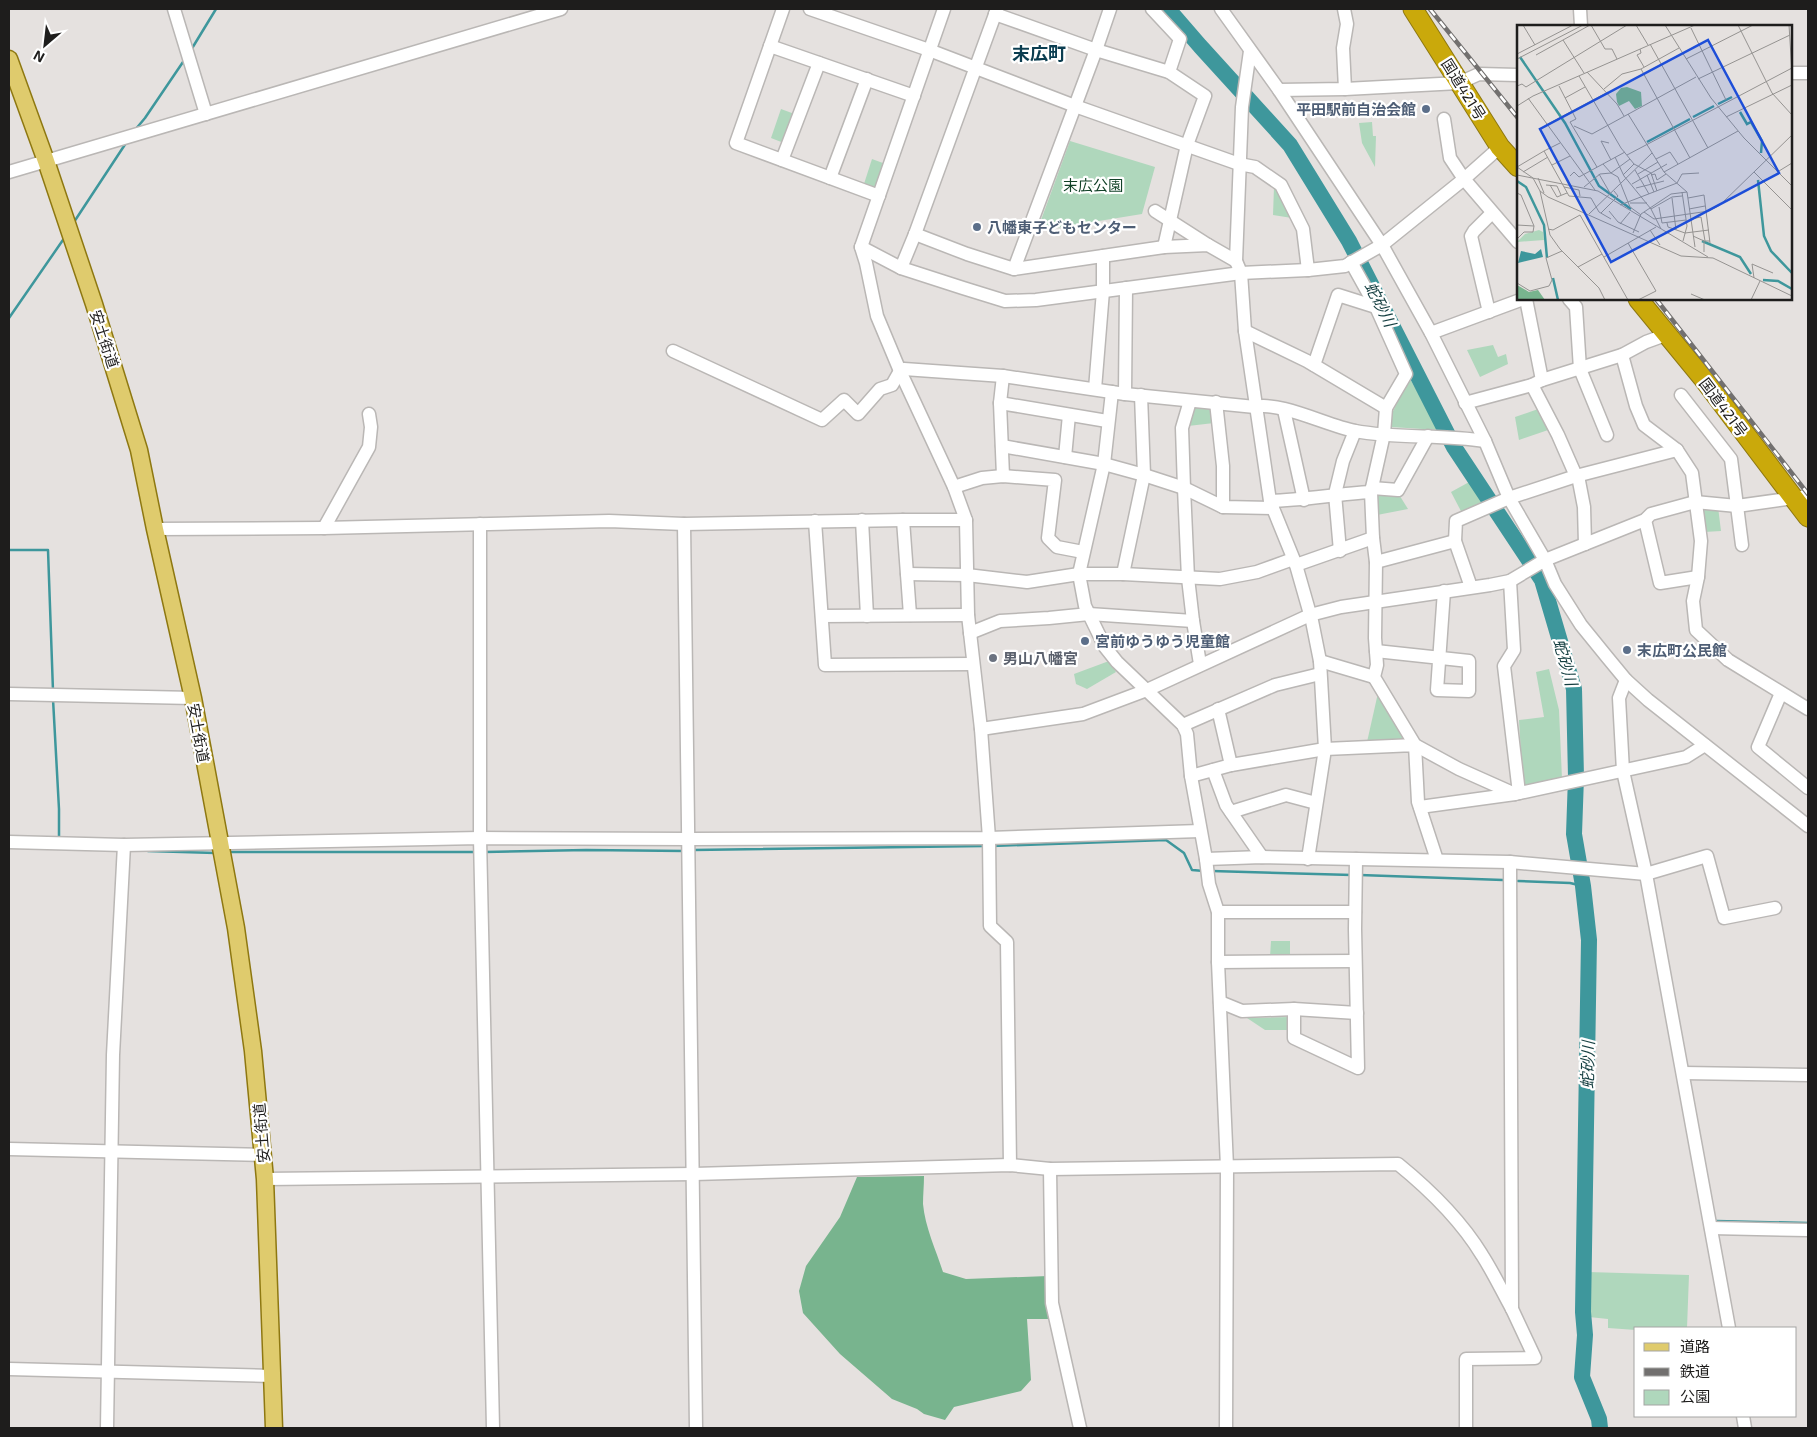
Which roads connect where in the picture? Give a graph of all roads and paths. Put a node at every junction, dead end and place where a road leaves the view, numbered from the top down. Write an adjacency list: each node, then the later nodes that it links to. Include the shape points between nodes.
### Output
1 (174, 9): 31 (street)
2 (561, 9): 31 (street)
3 (783, 9): 14 (street)
4 (810, 9): 15 (street)
5 (944, 9): 15 (street)
6 (1110, 9): 16 (street)
7 (1152, 9): 21 (street, via 1180,39)
8 (1221, 9): 17 (street)
9 (1344, 9): 27 (street, via 1347,24 1343,48)
10 (1413, 9): 26 (highway, 国道421号)
11 (1580, 9): 13 (street)
12 (996, 12): 16 (street); 20 (street)
13 (1581, 25)
14 (770, 46): 19 (street); 35 (street, via 736,143)
15 (929, 50): 20 (street); 29 (street)
16 (1096, 50): 21 (street); 30 (street)
17 (1250, 51): 28 (street); 37 (street, via 1242,107)
18 (9, 59): 36 (main road, 安土街道)
19 (819, 63): 25 (street); 35 (street)
20 (975, 68): 30 (street); 46 (street)
21 (1169, 72): 33 (street, via 1205,96)
22 (1792, 73): 23 (street)
23 (1808, 73)
24 (1517, 75): 26 (street, via 1479,74)
25 (867, 80): 29 (street); 40 (street)
26 (1458, 83): 27 (street); 34 (highway, 国道421号)
27 (1345, 89): 28 (street)
28 (1279, 90): 50 (street)
29 (914, 96): 42 (street)
30 (1075, 106): 33 (street); 56 (street)
31 (206, 114): 36 (street)
32 (1444, 119): 41 (street, via 1450,158)
33 (1187, 145): 37 (street); 45 (street)
34 (1500, 147): 38 (highway, 国道421号); 41 (street)
35 (782, 160): 40 (street)
36 (46, 161): 39 (street); 122 (main road, 安土街道, via 121,387 139,450)
37 (1239, 164): 54 (street); 57 (street, via 1255,168 1280,185 1303,229)
38 (1517, 166)
39 (9, 172)
40 (830, 178): 42 (street)
41 (1464, 179): 44 (street); 50 (street)
42 (879, 196): 51 (street)
43 (1155, 211): 45 (street)
44 (1492, 213): 47 (street); 65 (street, via 1471,236)
45 (1170, 219): 48 (street); 49 (street)
46 (915, 234): 55 (street); 56 (street)
47 (1517, 241)
48 (1208, 245): 49 (street); 54 (street)
49 (1164, 246): 52 (street)
50 (1382, 246): 53 (street); 67 (street)
51 (861, 247): 55 (street); 73 (street, via 877,316)
52 (1103, 256): 56 (street); 59 (street)
53 (1354, 260): 57 (street, via 1345,266); 64 (street)
54 (1238, 267): 57 (street); 58 (street); 66 (street)
55 (901, 268): 59 (street, via 1005,301)
56 (1014, 269)
57 (1308, 270)
58 (1126, 288): 59 (street); 77 (street)
59 (1102, 291): 76 (street)
60 (1521, 300): 65 (street)
61 (1524, 300): 75 (street)
62 (1570, 300): 72 (street, via 1576,307)
63 (1639, 300): 68 (highway, 国道421号)
64 (1376, 307): 71 (street, via 1338,295); 85 (street, via 1406,374)
65 (1489, 312): 67 (street)
66 (1245, 331): 71 (street); 84 (street)
67 (1431, 333): 82 (street)
68 (1668, 334): 70 (street); 106 (highway, 国道421号)
69 (673, 351): 73 (street, via 822,420 844,400 858,414 880,388 892,385)
70 (1622, 355): 72 (street); 96 (street, via 1644,424)
71 (1314, 365): 85 (street)
72 (1580, 369): 75 (street); 92 (street)
73 (900, 371): 74 (street); 102 (street)
74 (1003, 376): 76 (street); 83 (street)
75 (1537, 383): 82 (street); 101 (street)
76 (1094, 389): 77 (street)
77 (1119, 393): 78 (street); 89 (street)
78 (1141, 396): 80 (street); 99 (street)
79 (1681, 396): 111 (street, via 1732,459)
80 (1190, 401): 81 (street); 103 (street, via 1182,428)
81 (1216, 402): 84 (street); 112 (street, via 1223,466)
82 (1465, 402): 94 (street)
83 (1000, 403): 88 (street); 95 (street)
84 (1255, 407): 86 (street); 110 (street)
85 (1386, 408): 91 (street)
86 (1284, 410): 90 (street); 108 (street)
87 (369, 414): 121 (street, via 369,447)
88 (1069, 415): 89 (street); 97 (street)
89 (1108, 421): 98 (street)
90 (1355, 431): 91 (street); 105 (street, via 1342,461)
91 (1384, 434): 93 (street); 104 (street)
92 (1607, 435)
93 (1428, 436): 94 (street); 104 (street, via 1398,490)
94 (1485, 441): 107 (street)
95 (1002, 446): 97 (street); 100 (street)
96 (1677, 450): 101 (street); 109 (street, via 1692,473)
97 (1065, 456): 98 (street)
98 (1104, 464): 99 (street); 128 (street)
99 (1144, 475): 103 (street); 134 (street)
100 (1002, 476): 102 (street, via 982,478); 128 (street, via 1055,480 1048,538 1057,547)
101 (1577, 476): 107 (street); 125 (street, via 1584,507)
102 (954, 487): 116 (street)
103 (1184, 488): 112 (street); 137 (street)
104 (1372, 490): 105 (street); 123 (street)
105 (1335, 494): 108 (street); 127 (street)
106 (1800, 497): 111 (street); 113 (highway, 国道421号)
107 (1509, 498): 124 (street, via 1456,521); 129 (street)
108 (1304, 500): 110 (street)
109 (1695, 502): 111 (street); 117 (street, via 1652,514); 136 (street, via 1701,541)
110 (1272, 505): 112 (street); 130 (street)
111 (1737, 506): 126 (street)
112 (1223, 507)
113 (1808, 518)
114 (862, 520): 115 (street); 118 (street); 147 (street)
115 (903, 520): 116 (street); 132 (street)
116 (966, 520): 135 (street)
117 (1645, 520): 125 (street); 136 (street, via 1660,583)
118 (815, 521): 120 (street); 146 (street)
119 (480, 524): 120 (street, via 609,521); 121 (street); 178 (street)
120 (684, 524): 180 (street)
121 (324, 528): 122 (street)
122 (155, 529): 159 (main road, 安土街道)
123 (1373, 538): 127 (street); 131 (street)
124 (1455, 541): 131 (street); 139 (street)
125 (1585, 544): 129 (street)
126 (1742, 545)
127 (1340, 551): 130 (street)
128 (1083, 552): 133 (street)
129 (1545, 560): 138 (street); 155 (street, via 1555,584 1581,625)
130 (1294, 562): 137 (street, via 1220,579); 145 (street)
131 (1376, 562): 141 (street)
132 (907, 574): 135 (street); 143 (street)
133 (1079, 574): 134 (street); 135 (street, via 1027,582); 142 (street)
134 (1123, 574): 137 (street)
135 (967, 575): 144 (street)
136 (1698, 577): 157 (street, via 1693,601 1696,630 1728,660)
137 (1188, 578): 148 (street)
138 (1510, 581): 139 (street); 172 (street, via 1514,650 1504,666)
139 (1471, 587): 140 (street)
140 (1444, 591): 141 (street); 150 (street, via 1439,658)
141 (1376, 601): 145 (street); 150 (street)
142 (1089, 614): 148 (street); 149 (street, via 1000,621); 156 (street, via 1105,647)
143 (910, 615): 144 (street); 147 (street)
144 (968, 615): 149 (street)
145 (1310, 615): 152 (street); 153 (street)
146 (822, 616): 147 (street); 151 (street, via 825,665)
147 (867, 616)
148 (1193, 622): 152 (street)
149 (970, 633): 151 (street)
150 (1376, 651): 154 (street)
151 (972, 664): 163 (street, via 976,674)
152 (1200, 664): 156 (street)
153 (1320, 667): 154 (street); 160 (street); 166 (street)
154 (1374, 678): 164 (street)
155 (1626, 680): 165 (street); 169 (street, via 1618,698)
156 (1147, 690): 162 (street); 163 (street, via 1083,714)
157 (1781, 693): 161 (street); 171 (street, via 1758,747)
158 (9, 694): 159 (street)
159 (193, 698): 182 (main road, 安土街道)
160 (1218, 709): 162 (street); 167 (street)
161 (1808, 709)
162 (1183, 725): 170 (street, via 1187,734)
163 (981, 729): 179 (street)
164 (1415, 745): 166 (street); 172 (street, via 1459,769); 174 (street)
165 (1705, 745): 169 (street, via 1686,757); 176 (street)
166 (1326, 749): 167 (street); 173 (street)
167 (1231, 765): 168 (street)
168 (1213, 770): 170 (street); 175 (street)
169 (1623, 772): 172 (street); 190 (street)
170 (1191, 776): 177 (street)
171 (1808, 788)
172 (1517, 793): 174 (street)
173 (1316, 803): 175 (street, via 1286,795); 186 (street)
174 (1420, 807): 188 (street)
175 (1231, 812): 184 (street)
176 (1808, 826)
177 (1200, 831): 179 (street); 185 (street)
178 (480, 838): 180 (street); 182 (street); 208 (street)
179 (989, 838): 180 (street); 204 (street, via 990,926 1007,942)
180 (689, 839): 207 (street)
181 (9, 842): 183 (street)
182 (219, 844): 183 (street); 203 (main road, 安土街道, via 246,995)
183 (124, 845): 202 (street)
184 (1262, 857): 185 (street); 186 (street)
185 (1206, 859): 192 (street, via 1209,884)
186 (1308, 859): 187 (street)
187 (1356, 859): 188 (street); 193 (street)
188 (1437, 860): 189 (street)
189 (1510, 862): 190 (street); 212 (street)
190 (1646, 874): 191 (street, via 1706,856 1724,918); 199 (street)
191 (1775, 908)
192 (1218, 912): 193 (street); 195 (street)
193 (1355, 912): 194 (street)
194 (1356, 961): 195 (street); 198 (street)
195 (1218, 962): 196 (street)
196 (1220, 1002): 197 (street, via 1242,1011); 205 (street)
197 (1294, 1008): 198 (street); 198 (street, via 1294,1038 1358,1068)
198 (1357, 1013)
199 (1683, 1073): 200 (street); 210 (street)
200 (1808, 1076)
201 (9, 1149): 202 (street)
202 (112, 1152): 203 (street); 215 (street)
203 (263, 1154): 209 (main road, 安土街道)
204 (1010, 1165): 206 (street); 207 (street)
205 (1227, 1167): 206 (street); 212 (street, via 1398,1164 1453,1215 1482,1254); 222 (street)
206 (1050, 1169): 221 (street, via 1052,1302)
207 (694, 1174): 208 (street); 220 (street)
208 (488, 1176): 209 (street); 219 (street)
209 (265, 1179): 216 (main road, 安土街道)
210 (1711, 1228): 211 (street); 213 (street)
211 (1808, 1230)
212 (1512, 1309): 223 (street, via 1535,1358 1466,1359)
213 (1729, 1327)
214 (9, 1369): 215 (street)
215 (107, 1372): 216 (street); 217 (street)
216 (272, 1376): 218 (main road, 安土街道)
217 (107, 1428)
218 (274, 1428)
219 (493, 1428)
220 (696, 1428)
221 (1080, 1428)
222 (1226, 1428)
223 (1466, 1428)

